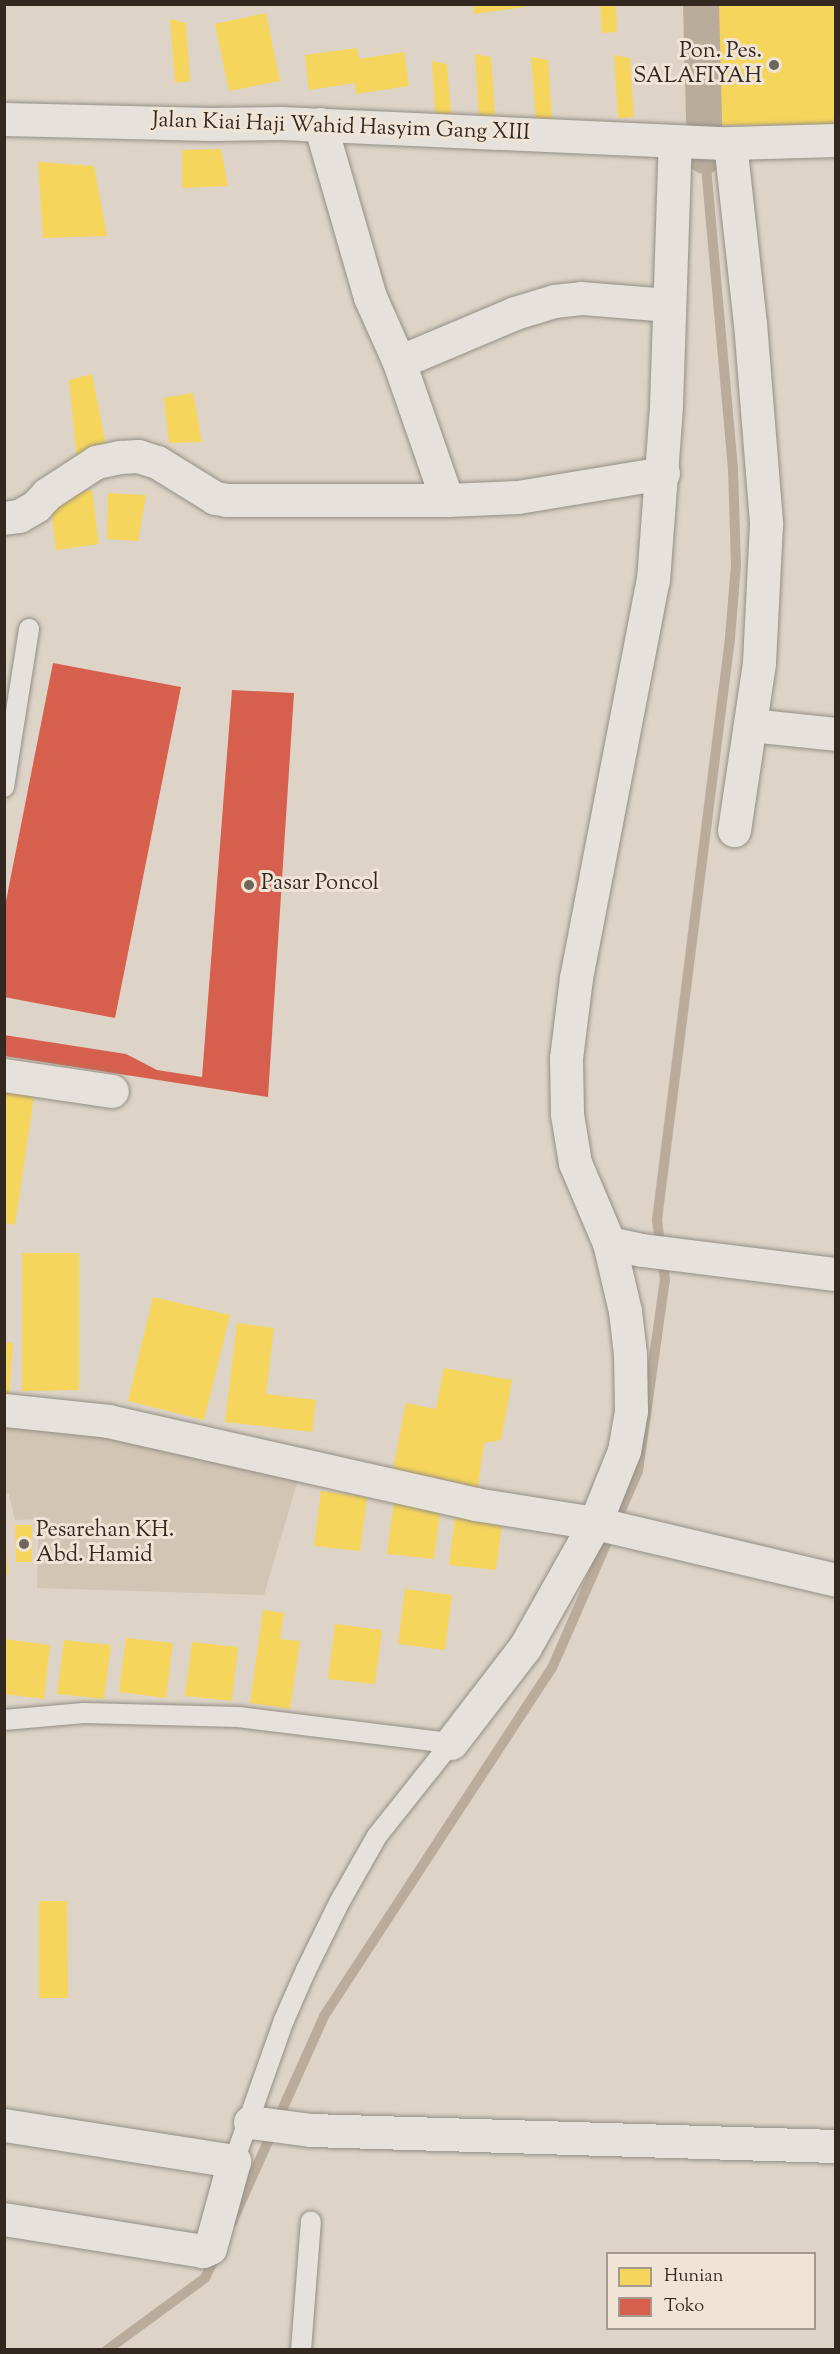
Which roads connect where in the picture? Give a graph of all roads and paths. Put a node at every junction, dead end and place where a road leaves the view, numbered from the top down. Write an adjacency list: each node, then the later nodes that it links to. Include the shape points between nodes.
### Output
1 (4, 119): 2 (street, Jalan Kiai Haji Wahid Hasyim Gang XIII)
2 (320, 124): 4 (street, Jalan Kiai Haji Wahid Hasyim Gang XIII); 7 (street, via 370,297)
3 (836, 140): 5 (street, Jalan Kiai Haji Wahid Hasyim Gang XIII)
4 (677, 141): 5 (street, Jalan Kiai Haji Wahid Hasyim Gang XIII); 6 (street)
5 (728, 142): 12 (street, via 750,323 766,524 759,663)
6 (668, 305): 7 (street, via 582,298 554,301); 8 (street)
7 (399, 362): 9 (street)
8 (663, 473): 9 (street, via 518,497); 18 (street, via 653,580 576,978 566,1058 567,1114 575,1163)
9 (447, 500): 10 (street, via 215,498 157,462 138,456 96,462 46,494 36,506 19,516)
10 (4, 518)
11 (29, 628): 14 (lane)
12 (750, 725): 13 (street); 15 (street)
13 (836, 734)
14 (4, 787)
15 (734, 830)
16 (4, 1075): 17 (street)
17 (112, 1091)
18 (609, 1243): 19 (street); 21 (street, via 625,1311 631,1411 624,1451)
19 (836, 1274)
20 (4, 1410): 21 (street, via 108,1421 475,1504)
21 (601, 1524): 22 (street); 24 (street, via 525,1647)
22 (836, 1580)
23 (4, 1720): 24 (lane, via 84,1713 238,1717)
24 (451, 1743): 25 (lane, via 377,1836 339,1903 284,2020 265,2071)
25 (256, 2123): 27 (street, via 311,2130); 28 (lane)
26 (4, 2125): 28 (street)
27 (836, 2146)
28 (234, 2161): 29 (street, via 210,2248 203,2252)
29 (4, 2219)
30 (311, 2221): 31 (lane)
31 (301, 2349)

